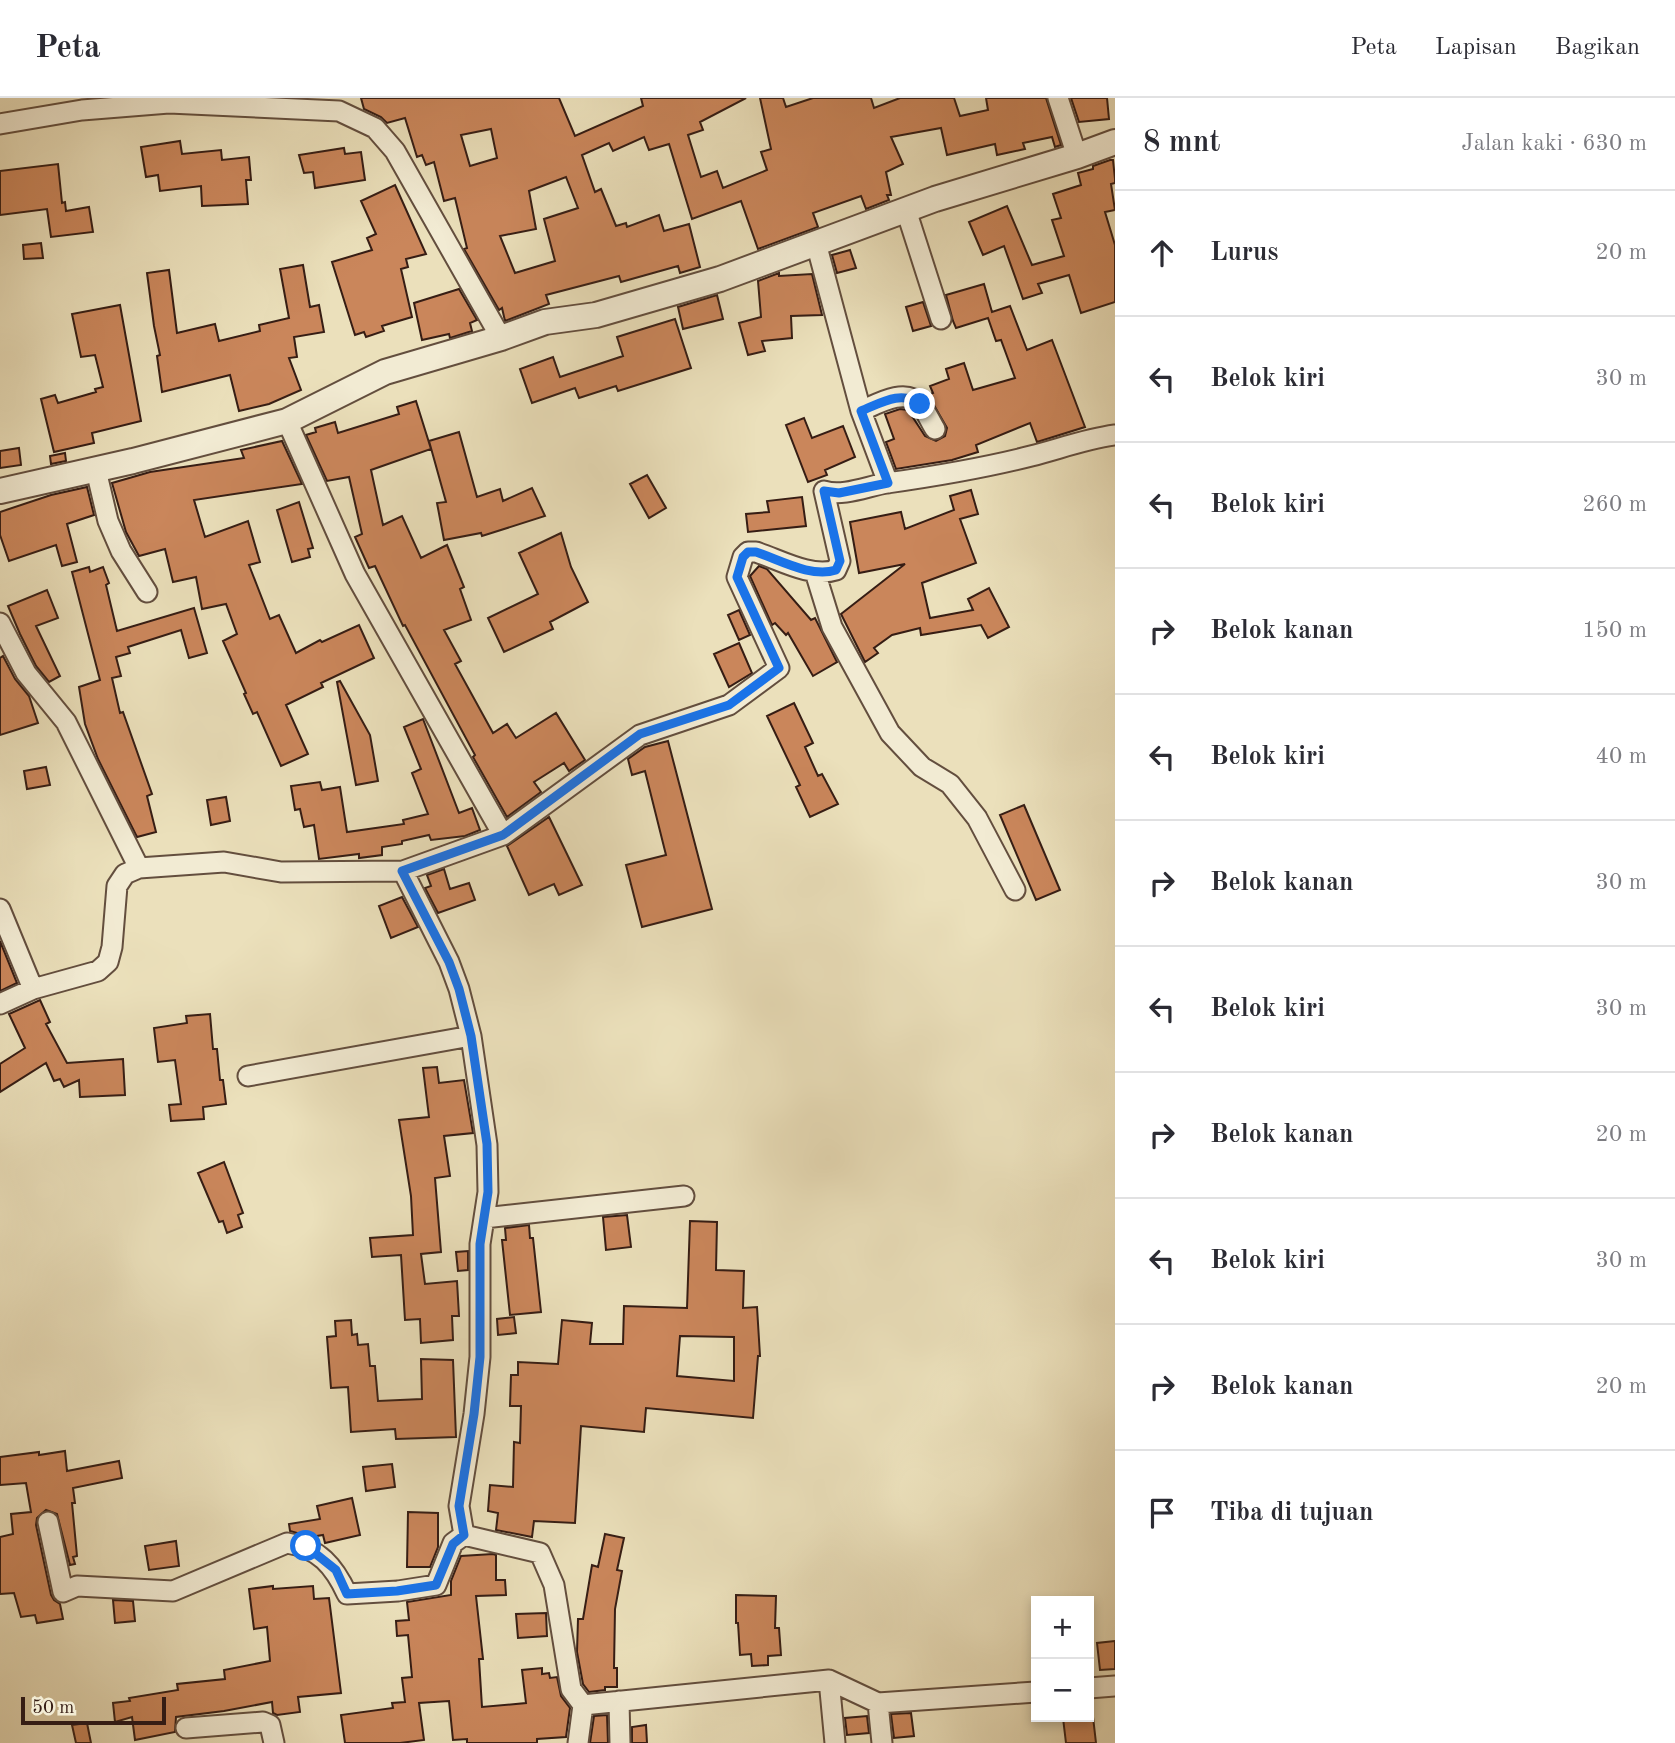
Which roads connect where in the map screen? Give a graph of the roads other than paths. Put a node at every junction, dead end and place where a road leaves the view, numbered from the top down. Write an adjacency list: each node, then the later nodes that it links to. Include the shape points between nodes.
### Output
1 (1058, 98): 6 (street)
2 (82, 104): 3 (street); 4 (street)
3 (338, 104): 10 (street, via 375,128 395,151)
4 (0, 124)
5 (1115, 142): 6 (street)
6 (1077, 156): 7 (street)
7 (906, 210): 8 (street); 9 (street)
8 (816, 243): 10 (street, via 720,279 596,315 545,322); 11 (street)
9 (941, 319)
10 (500, 338): 12 (street, via 385,372)
11 (861, 411): 13 (street, via 905,397 920,404); 16 (street)
12 (287, 421): 15 (street); 21 (street, via 355,574)
13 (935, 429)
14 (1115, 435): 16 (street, via 977,468)
15 (96, 470): 17 (street); 19 (street, via 112,531)
16 (888, 483): 18 (street, via 839,493 824,491 840,561 836,570)
17 (0, 491)
18 (815, 572): 21 (street, via 748,552 737,577 779,668 729,705 640,734); 24 (street, via 832,627 890,733 922,767 950,784 976,818)
19 (146, 592)
20 (0, 623): 22 (street, via 34,686 66,722)
21 (503, 835): 23 (street)
22 (139, 869): 23 (street, via 224,862 281,872); 26 (street, via 125,874 117,886 108,962 98,971)
23 (402, 871): 28 (street, via 449,962)
24 (1015, 890)
25 (0, 908): 26 (street)
26 (33, 989): 27 (street)
27 (0, 1004)
28 (471, 1036): 29 (street); 31 (street, via 487,1144)
29 (248, 1076)
30 (684, 1196): 31 (street)
31 (484, 1218): 33 (street, via 480,1357 459,1506)
32 (48, 1522): 33 (street, via 64,1592 77,1586 173,1591 287,1543 306,1546 336,1570 347,1594 397,1591 436,1585 453,1544)
33 (464, 1535): 40 (street, via 540,1553 554,1585 570,1689)
34 (829, 1681): 38 (street); 39 (street); 45 (street)
35 (1115, 1686): 36 (street)
36 (1094, 1688)
37 (1031, 1692): 39 (street)
38 (619, 1702): 40 (street); 44 (street)
39 (878, 1703): 46 (street)
40 (583, 1704): 43 (street)
41 (187, 1728): 42 (street, via 263,1722 270,1725)
42 (274, 1743)
43 (578, 1743)
44 (620, 1743)
45 (835, 1743)
46 (882, 1743)

